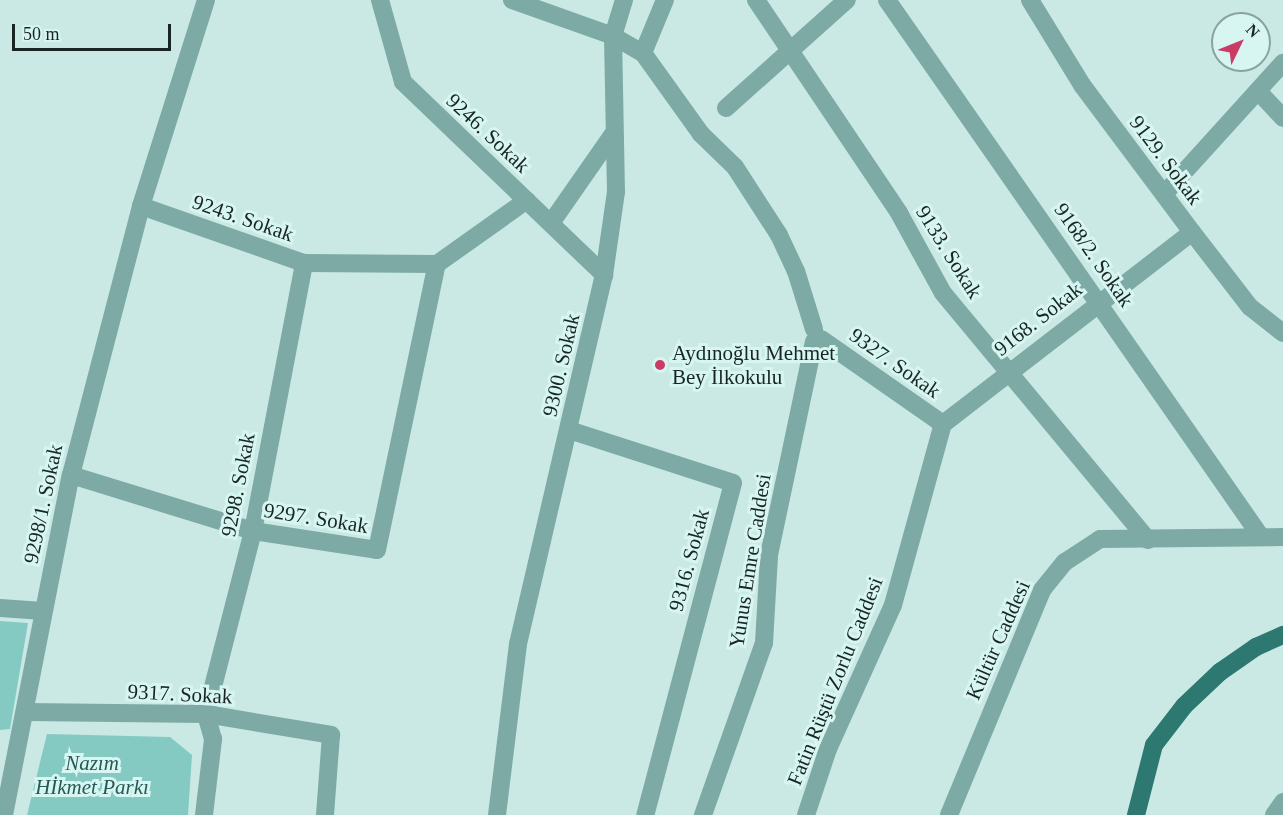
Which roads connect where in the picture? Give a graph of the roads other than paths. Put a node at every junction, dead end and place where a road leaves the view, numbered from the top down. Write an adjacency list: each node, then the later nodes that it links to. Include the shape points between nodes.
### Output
1 (206, 0): 20 (street)
2 (380, 0): 19 (street, 9246. Sokak, via 403,82)
3 (512, 0): 10 (street, Yunus Emre Caddesi)
4 (624, 0): 10 (street, 9300. Sokak)
5 (665, 0): 12 (street)
6 (756, 0): 11 (street, 9133. Sokak)
7 (847, 0): 11 (street)
8 (887, 0): 26 (street, 9168/2. Sokak)
9 (1030, 0): 18 (street, 9129. Sokak, via 1082,84)
10 (613, 36): 12 (street, Yunus Emre Caddesi); 17 (street, 9300. Sokak)
11 (789, 50): 15 (street); 29 (street, 9133. Sokak, via 899,213 943,293)
12 (643, 53): 28 (street, Yunus Emre Caddesi, via 701,134 735,167 779,235 796,271)
13 (1283, 63): 14 (street)
14 (1258, 91): 16 (street); 18 (street)
15 (726, 108)
16 (1283, 118)
17 (613, 134): 21 (street); 25 (street, 9300. Sokak, via 616,192)
18 (1165, 192): 22 (street, 9129. Sokak)
19 (527, 200): 21 (street, 9246. Sokak); 24 (street)
20 (141, 206): 23 (street, 9243. Sokak); 32 (street, 9298/1. Sokak)
21 (551, 223): 25 (street, 9246. Sokak)
22 (1192, 232): 26 (street, 9168. Sokak); 27 (street, 9129. Sokak, via 1250,307)
23 (304, 263): 24 (street, 9243. Sokak); 33 (street, 9298. Sokak)
24 (436, 264): 33 (street, 9297. Sokak, via 377,550)
25 (604, 275): 31 (street, 9300. Sokak)
26 (1099, 301): 29 (street, 9168. Sokak); 34 (street, 9168/2. Sokak)
27 (1283, 333)
28 (816, 337): 30 (street, 9327. Sokak); 48 (street, Yunus Emre Caddesi, via 769,555 764,644)
29 (1007, 371): 30 (street, 9168. Sokak); 36 (street, 9133. Sokak)
30 (943, 424): 49 (street, Fatin Rüştü Zorlu Caddesi, via 893,605 828,749)
31 (568, 430): 46 (street, 9300. Sokak, via 518,644 503,737); 47 (street, 9316. Sokak, via 733,483)
32 (70, 475): 33 (street, 9297. Sokak); 38 (street, 9298/1. Sokak)
33 (253, 531): 41 (street, 9298. Sokak)
34 (1261, 537): 35 (street, Kültür Caddesi); 36 (street, Kültür Caddesi)
35 (1283, 537)
36 (1148, 540): 50 (street, Kültür Caddesi, via 1100,539 1065,562 1042,590)
37 (0, 608): 38 (street)
38 (43, 611): 40 (street, 9298/1. Sokak)
39 (1283, 635): 51 (main road, via 1256,647 1229,666 1184,706 1154,745)
40 (25, 712): 41 (street, 9317. Sokak); 43 (street, 9298/1. Sokak)
41 (206, 714): 44 (street, via 213,739); 45 (street, 9317. Sokak, via 331,735)
42 (1283, 802): 52 (street)
43 (4, 815)
44 (204, 815)
45 (326, 815)
46 (497, 815)
47 (645, 815)
48 (703, 815)
49 (806, 815)
50 (949, 815)
51 (1137, 815)
52 (1274, 815)

